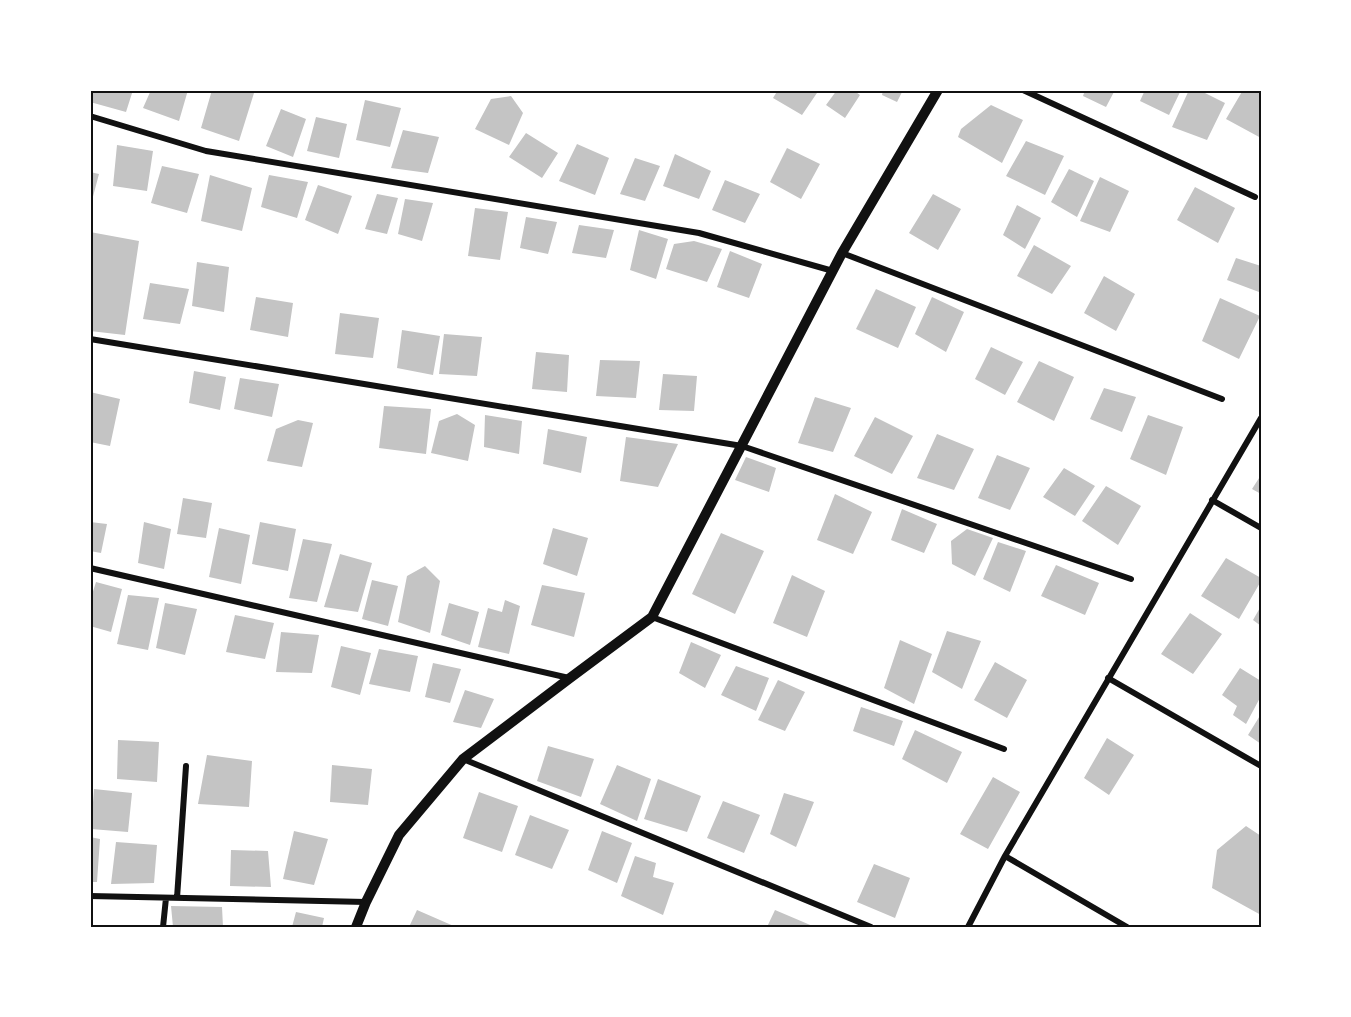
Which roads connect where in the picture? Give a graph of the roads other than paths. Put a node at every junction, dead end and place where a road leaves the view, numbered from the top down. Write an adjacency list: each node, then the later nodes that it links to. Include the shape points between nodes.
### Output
1 (938, 90): 5 (street)
2 (1023, 90): 4 (street)
3 (90, 116): 6 (street, via 206,151 699,233)
4 (1255, 197)
5 (842, 253): 6 (street); 8 (street)
6 (833, 271): 10 (street)
7 (90, 339): 10 (street)
8 (1222, 399)
9 (1261, 418): 11 (street)
10 (742, 446): 14 (street); 15 (street)
11 (1212, 500): 12 (street); 17 (street)
12 (1261, 528)
13 (90, 568): 16 (street)
14 (1131, 579)
15 (652, 617): 16 (street); 18 (street)
16 (570, 678): 19 (street)
17 (1108, 678): 21 (street); 22 (street)
18 (1004, 749)
19 (463, 759): 26 (street, via 399,835); 29 (street)
20 (186, 766): 25 (street)
21 (1261, 766)
22 (1005, 856): 30 (street); 31 (street)
23 (90, 896): 24 (street)
24 (166, 898): 25 (street); 27 (street)
25 (177, 898): 26 (street)
26 (366, 902): 28 (street)
27 (163, 927)
28 (356, 927)
29 (871, 927)
30 (968, 927)
31 (1127, 927)

